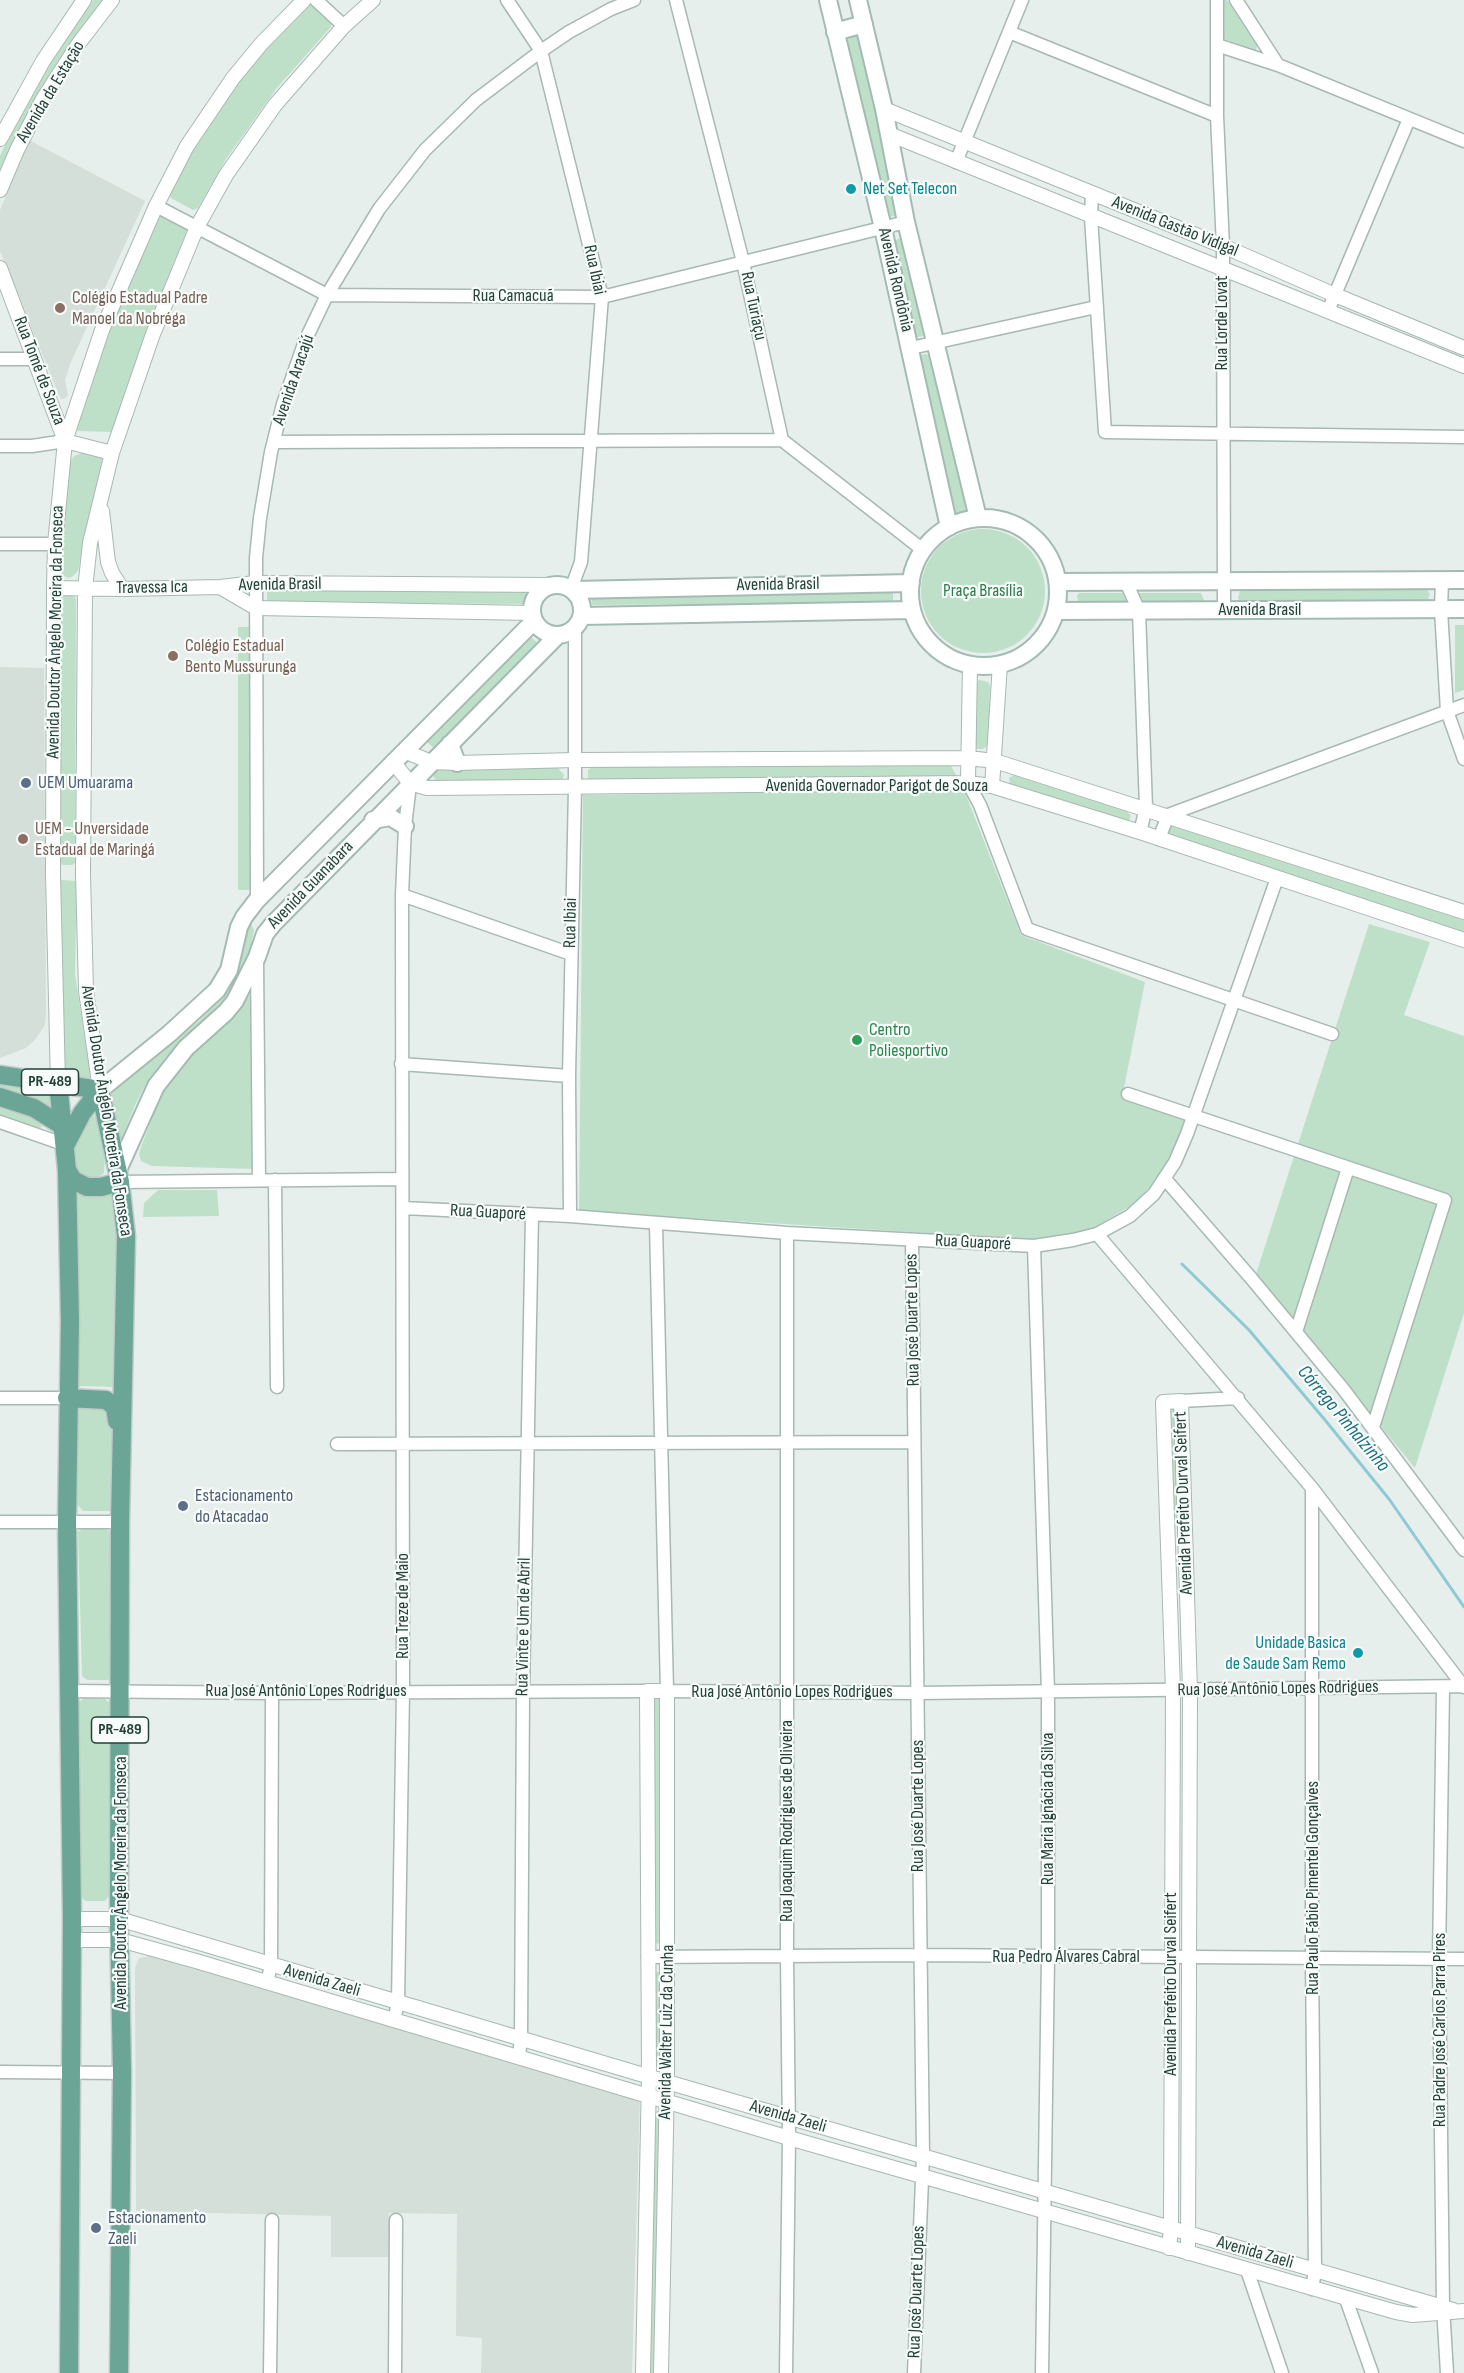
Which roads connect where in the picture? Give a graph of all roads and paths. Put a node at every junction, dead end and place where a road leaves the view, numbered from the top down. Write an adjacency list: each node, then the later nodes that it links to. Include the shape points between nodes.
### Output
1 (84, 0): 25 (street, Avenida da Estação, via 38,69)
2 (112, 0): 29 (street, Avenida da Estação, via 79,42 43,99)
3 (304, 0): 31 (street, Avenida Doutor Ângelo Moreira da Fonseca, via 261,44 208,112)
4 (316, 0): 15 (street)
5 (373, 0): 15 (street, Avenida Doutor Ângelo Moreira da Fonseca)
6 (507, 0): 19 (street, Rua Ibiai)
7 (634, 0): 19 (street, Avenida Aracajú, via 568,32)
8 (676, 0): 37 (street, Rua Turiaçu)
9 (828, 0): 16 (main road, Avenida Rondônia)
10 (858, 0): 14 (main road, Avenida Rondônia)
11 (1022, 0): 17 (street)
12 (1217, 0): 18 (street, Rua Lorde Lovat)
13 (1236, 0): 20 (street)
14 (864, 24): 16 (main road); 21 (main road, Avenida Rondônia)
15 (344, 26): 34 (street, Avenida Doutor Ângelo Moreira da Fonseca, via 275,105 226,175)
16 (836, 32): 35 (main road, Avenida Rondônia)
17 (1009, 32): 22 (street); 26 (street)
18 (1217, 45): 20 (street); 22 (street, Rua Lorde Lovat)
19 (541, 51): 40 (street, Avenida Aracajú, via 476,100 425,150 379,209); 42 (street, Rua Ibiai)
20 (1278, 65): 23 (street)
21 (884, 109): 24 (main road, Avenida Rondônia); 26 (street, Avenida Gastão Vidigal)
22 (1217, 116): 36 (street, Rua Lorde Lovat)
23 (1409, 119): 27 (street); 41 (street)
24 (889, 134): 28 (street, Avenida Gastão Vidigal); 33 (main road, Avenida Rondônia)
25 (0, 139)
26 (964, 141): 28 (street); 30 (street, Avenida Gastão Vidigal)
27 (1464, 141)
28 (956, 162): 32 (street, Avenida Gastão Vidigal)
29 (0, 190)
30 (1092, 192): 32 (street); 36 (street, Avenida Gastão Vidigal)
31 (156, 206): 34 (street, Rua Camacuã); 54 (street, Avenida Doutor Ângelo Moreira da Fonseca, via 102,330)
32 (1091, 217): 39 (street, Avenida Gastão Vidigal); 43 (street)
33 (906, 222): 35 (street, Rua Camacuã); 45 (main road, Avenida Rondônia)
34 (197, 227): 40 (street, Rua Camacuã); 58 (street, Avenida Doutor Ângelo Moreira da Fonseca, via 153,334)
35 (883, 228): 37 (street, Rua Camacuã); 46 (main road, Avenida Rondônia)
36 (1223, 246): 39 (street, Rua Lorde Lovat); 41 (street, Avenida Gastão Vidigal)
37 (743, 262): 42 (street, Rua Camacuã); 53 (street, Rua Turiaçu)
38 (0, 268): 49 (street, Rua Tomé de Souza)
39 (1222, 268): 44 (street, Avenida Gastão Vidigal); 51 (street, Rua Lorde Lovat)
40 (327, 295): 42 (street, Rua Camacuã); 56 (street, Avenida Aracajú, via 295,366)
41 (1335, 295): 44 (street); 47 (street, Avenida Gastão Vidigal)
42 (602, 297): 55 (street, Rua Ibiai)
43 (1096, 307): 45 (street); 51 (street, via 1105,432)
44 (1328, 311): 50 (street, Avenida Gastão Vidigal)
45 (936, 342): 46 (street); 60 (main road, Avenida Rondônia)
46 (911, 348): 61 (main road, Avenida Rondônia)
47 (1464, 348)
48 (0, 359): 49 (street)
49 (34, 359): 54 (street, Rua Tomé de Souza)
50 (1464, 366)
51 (1222, 432): 52 (street); 69 (street, Rua Lorde Lovat)
52 (1464, 437)
53 (782, 440): 55 (street); 64 (street)
54 (65, 441): 57 (street); 58 (street); 63 (street, Avenida Doutor Ângelo Moreira da Fonseca)
55 (591, 441): 56 (street); 77 (street, Rua Ibiai, via 581,562)
56 (274, 442): 70 (street, Avenida Aracajú, via 260,518)
57 (0, 446)
58 (112, 453): 59 (street, Avenida Doutor Ângelo Moreira da Fonseca)
59 (101, 502): 75 (street, Avenida Doutor Ângelo Moreira da Fonseca, via 90,543); 76 (street, via 108,562)
60 (978, 518): 61 (main road); 67 (main road, via 1014,524 1030,534 1043,548)
61 (949, 526): 64 (main road)
62 (0, 544): 63 (street)
63 (55, 544): 74 (street, Avenida Doutor Ângelo Moreira da Fonseca)
64 (923, 550): 71 (main road)
65 (1442, 580): 66 (main road, Avenida Brasil); 69 (main road, Avenida Brasil); 82 (street)
66 (1464, 580)
67 (1058, 582): 68 (main road, Avenida Brasil); 83 (main road)
68 (1126, 582): 69 (main road, Avenida Brasil); 84 (street)
69 (1223, 582): 81 (street, Rua Lorde Lovat)
70 (255, 583): 72 (street, Avenida Brasil); 73 (street, Avenida Brasil); 78 (street, Avenida Aracajú)
71 (911, 583): 77 (main road, Avenida Brasil); 80 (main road)
72 (550, 585): 77 (main road); 85 (main road, via 533,601)
73 (220, 587): 76 (street, Travessa Ica); 78 (street, Avenida Brasil)
74 (54, 588): 75 (street, Travessa Ica); 123 (street, Avenida Doutor Ângelo Moreira da Fonseca, via 53,874)
75 (85, 588): 76 (street, Travessa Ica); 125 (street, Avenida Doutor Ângelo Moreira da Fonseca, via 83,874 86,991)
76 (122, 589)
77 (572, 589): 86 (main road, via 582,606)
78 (256, 608): 85 (street, Avenida Brasil); 113 (street, Avenida Aracajú)
79 (1464, 609): 82 (main road, Avenida Brasil)
80 (912, 610): 86 (main road, Avenida Brasil); 89 (main road, via 933,646)
81 (1224, 610): 82 (main road, Avenida Brasil); 84 (main road, Avenida Brasil)
82 (1441, 610): 91 (street)
83 (1056, 611): 84 (main road, Avenida Brasil); 88 (main road, via 1035,645)
84 (1139, 611): 105 (street)
85 (533, 617): 87 (main road, via 540,629); 93 (main road, Avenida Guanabara)
86 (578, 622): 87 (main road, via 566,634); 96 (street, Rua Ibiai)
87 (557, 636): 92 (main road, Avenida Guanabara)
88 (1000, 664): 89 (main road); 97 (street)
89 (970, 665): 94 (street)
90 (1464, 705): 91 (street)
91 (1447, 711): 95 (street); 106 (street)
92 (450, 744): 98 (main road, Avenida Guanabara); 99 (main road)
93 (398, 757): 98 (street, Avenida Governador Parigot de Souza); 100 (street); 113 (main road, Avenida Guanabara)
94 (968, 758): 96 (street, Avenida Governador Parigot de Souza); 97 (street, Avenida Governador Parigot de Souza); 101 (street)
95 (1464, 759)
96 (575, 760): 99 (street, Avenida Governador Parigot de Souza); 103 (street, Rua Ibiai)
97 (995, 761): 102 (street); 105 (street, Avenida Governador Parigot de Souza)
98 (431, 762): 99 (street, Avenida Governador Parigot de Souza); 100 (main road, Avenida Guanabara)
99 (457, 764)
100 (410, 783): 103 (street, Avenida Governador Parigot de Souza, via 427,788); 107 (main road, Avenida Guanabara); 108 (street, Rua Treze de Maio)
101 (968, 783): 102 (street, Avenida Governador Parigot de Souza); 103 (street, Avenida Governador Parigot de Souza); 104 (street)
102 (993, 786): 104 (street); 109 (street, Avenida Governador Parigot de Souza)
103 (574, 788): 116 (street, Rua Ibiai)
104 (980, 805): 118 (street, via 1027,929)
105 (1146, 808): 106 (street, Avenida Governador Parigot de Souza); 109 (street)
106 (1168, 815): 110 (street); 114 (street, Avenida Governador Parigot de Souza)
107 (374, 820): 108 (main road, via 390,818); 117 (main road, Avenida Guanabara, via 273,924)
108 (405, 826): 112 (street, Rua Treze de Maio)
109 (1140, 832): 110 (street, Avenida Governador Parigot de Souza)
110 (1160, 839): 111 (street, Avenida Governador Parigot de Souza)
111 (1277, 878): 115 (street, Avenida Governador Parigot de Souza); 118 (street, Rua Guaporé)
112 (402, 895): 116 (street); 120 (street, Rua Treze de Maio)
113 (257, 900): 125 (main road, Avenida Guanabara, via 239,927 229,970 218,990)
114 (1464, 912)
115 (1464, 940)
116 (571, 954): 122 (street, Rua Ibiai)
117 (257, 957): 133 (main road, Avenida Guanabara, via 226,1012 186,1048 156,1086); 136 (street)
118 (1233, 1001): 119 (street); 127 (street, Rua Guaporé)
119 (1332, 1034)
120 (401, 1064): 122 (street); 134 (street, Rua Treze de Maio)
121 (0, 1076): 123 (main road, PR-489 / PR-489)
122 (569, 1076): 140 (street, Rua Ibiai)
123 (62, 1084): 125 (main road, PR-489 / PR-489); 129 (main road, Avenida Doutor Ângelo Moreira da Fonseca / PR-489)
124 (1128, 1094): 127 (street)
125 (95, 1096): 130 (main road); 133 (main road, Avenida Doutor Ângelo Moreira da Fonseca / PR-489, via 106,1118)
126 (0, 1097): 129 (main road, PR-489 / PR-489, via 34,1108)
127 (1193, 1116): 131 (street); 135 (street, Rua Guaporé)
128 (0, 1122): 130 (street)
129 (64, 1127): 130 (main road, Avenida Doutor Ângelo Moreira da Fonseca / PR-489)
130 (66, 1145): 132 (main road, Avenida Doutor Ângelo Moreira da Fonseca / PR-489)
131 (1348, 1168): 146 (street); 152 (street, via 1445,1200)
132 (67, 1170): 133 (main road, via 87,1187 101,1187); 149 (main road, Avenida Doutor Ângelo Moreira da Fonseca / PR-489)
133 (119, 1176): 136 (street); 153 (main road, Avenida Doutor Ângelo Moreira da Fonseca / PR-489, via 126,1236)
134 (402, 1179): 137 (street); 138 (street, Rua Treze de Maio)
135 (1165, 1179): 143 (street, Rua Guaporé, via 1130,1216); 146 (street)
136 (259, 1180): 137 (street)
137 (275, 1180): 147 (street)
138 (402, 1208): 139 (street, Rua Guaporé); 158 (street, Rua Treze de Maio)
139 (532, 1215): 140 (street, Rua Guaporé); 159 (street, Rua Vinte e Um de Abril)
140 (570, 1216): 141 (street, Rua Guaporé)
141 (656, 1224): 142 (street, Rua Guaporé); 155 (street)
142 (788, 1233): 144 (street, Rua Guaporé); 156 (street, Rua Joaquim Rodrigues de Oliveira)
143 (1097, 1234): 145 (street, Rua Guaporé); 150 (street)
144 (912, 1240): 145 (street, Rua Guaporé); 154 (street, Rua José Duarte Lopes)
145 (1034, 1246): 176 (street, Rua Maria Ignácia da Silva)
146 (1296, 1332): 152 (street)
147 (277, 1386)
148 (0, 1398): 149 (street)
149 (67, 1398): 153 (main road, via 109,1401 117,1412 117,1432); 162 (main road, Avenida Doutor Ângelo Moreira da Fonseca / PR-489)
150 (1238, 1398): 151 (street); 160 (street)
151 (1181, 1401): 168 (street, Avenida Prefeito Durval Seifert, via 1163,1402); 174 (street, Avenida Prefeito Durval Seifert)
152 (1373, 1427): 164 (street)
153 (122, 1436): 163 (main road, Avenida Doutor Ângelo Moreira da Fonseca / PR-489)
154 (915, 1442): 156 (street); 179 (street, Rua José Duarte Lopes)
155 (661, 1443): 156 (street); 159 (street); 173 (street)
156 (787, 1443): 178 (street, Rua Joaquim Rodrigues de Oliveira)
157 (337, 1444): 158 (street)
158 (403, 1444): 159 (street); 170 (street, Rua Treze de Maio)
159 (527, 1444): 171 (street, Rua Vinte e Um de Abril)
160 (1312, 1488): 165 (street); 166 (street, Rua Paulo Fábio Pimentel Gonçalves)
161 (0, 1522): 162 (street)
162 (67, 1522): 163 (street); 169 (main road, Avenida Doutor Ângelo Moreira da Fonseca / PR-489)
163 (120, 1522): 175 (main road, Avenida Doutor Ângelo Moreira da Fonseca / PR-489)
164 (1464, 1550)
165 (1464, 1687): 167 (street, Rua José Antônio Lopes Rodrigues)
166 (1313, 1688): 167 (street, Rua José Antônio Lopes Rodrigues); 174 (street, Rua José Antônio Lopes Rodrigues); 191 (street, Rua Paulo Fábio Pimentel Gonçalves)
167 (1443, 1688): 192 (street, Rua Padre José Carlos Parra Pires)
168 (1173, 1690): 174 (street, Rua José Antônio Lopes Rodrigues); 176 (street, Rua José Antônio Lopes Rodrigues); 189 (street, Avenida Prefeito Durval Seifert)
169 (69, 1691): 175 (street, Rua José Antônio Lopes Rodrigues); 180 (main road, Avenida Doutor Ângelo Moreira da Fonseca / PR-489)
170 (403, 1691): 171 (street, Rua José Antônio Lopes Rodrigues); 177 (street, Rua José Antônio Lopes Rodrigues); 196 (street, Rua Treze de Maio)
171 (523, 1691): 172 (street, Rua José Antônio Lopes Rodrigues); 198 (street, Rua Vinte e Um de Abril)
172 (647, 1691): 173 (street, Rua José Antônio Lopes Rodrigues); 187 (street, Avenida Walter Luiz da Cunha)
173 (667, 1691): 178 (street, Rua José Antônio Lopes Rodrigues); 184 (street, Avenida Walter Luiz da Cunha)
174 (1190, 1691): 190 (street, Avenida Prefeito Durval Seifert)
175 (121, 1692): 177 (street, Rua José Antônio Lopes Rodrigues); 181 (main road, Avenida Doutor Ângelo Moreira da Fonseca / PR-489)
176 (1048, 1692): 179 (street, Rua José Antônio Lopes Rodrigues); 188 (street, Rua Maria Ignácia da Silva)
177 (272, 1693): 194 (street)
178 (787, 1693): 179 (street, Rua José Antônio Lopes Rodrigues); 185 (street, Rua Joaquim Rodrigues de Oliveira)
179 (918, 1693): 186 (street, Rua José Duarte Lopes)
180 (72, 1919): 181 (street, Avenida Zaeli); 182 (main road, Avenida Doutor Ângelo Moreira da Fonseca / PR-489)
181 (119, 1919): 183 (main road, Avenida Doutor Ângelo Moreira da Fonseca / PR-489); 194 (street, Avenida Zaeli)
182 (72, 1940): 183 (street, Avenida Zaeli); 201 (main road, Avenida Doutor Ângelo Moreira da Fonseca / PR-489)
183 (120, 1940): 195 (street, Avenida Zaeli); 202 (main road, Avenida Doutor Ângelo Moreira da Fonseca / PR-489)
184 (668, 1956): 185 (street, Rua Pedro Álvares Cabral); 187 (street, Rua Pedro Álvares Cabral); 204 (street, Avenida Walter Luiz da Cunha)
185 (787, 1956): 186 (street, Rua Pedro Álvares Cabral); 207 (street, Rua Joaquim Rodrigues de Oliveira)
186 (919, 1956): 188 (street, Rua Pedro Álvares Cabral); 209 (street, Rua José Duarte Lopes)
187 (648, 1957): 203 (street, Avenida Walter Luiz da Cunha)
188 (1048, 1957): 189 (street, Rua Pedro Álvares Cabral); 211 (street, Rua Maria Ignácia da Silva)
189 (1171, 1958): 190 (street, Rua Pedro Álvares Cabral); 215 (street, Avenida Prefeito Durval Seifert)
190 (1189, 1958): 191 (street, Rua Pedro Álvares Cabral); 216 (street, Avenida Prefeito Durval Seifert)
191 (1312, 1958): 192 (street, Rua Pedro Álvares Cabral); 220 (street, Rua Paulo Fábio Pimentel Gonçalves)
192 (1439, 1959): 193 (street, Rua Pedro Álvares Cabral); 223 (street, Rua Padre José Carlos Parra Pires)
193 (1464, 1959)
194 (271, 1966): 195 (street); 196 (street, Avenida Zaeli)
195 (267, 1982): 197 (street, Avenida Zaeli)
196 (398, 2003): 197 (street, Rua Treze de Maio); 198 (street, Avenida Zaeli)
197 (394, 2020): 199 (street, Avenida Zaeli)
198 (521, 2039): 199 (street, Rua Vinte e Um de Abril); 203 (street, Avenida Zaeli)
199 (519, 2056): 205 (street, Avenida Zaeli)
200 (0, 2072): 201 (street)
201 (71, 2072): 202 (street); 225 (main road, Avenida Doutor Ângelo Moreira da Fonseca / PR-489)
202 (122, 2073): 226 (main road, Avenida Doutor Ângelo Moreira da Fonseca / PR-489)
203 (649, 2076): 204 (street, Avenida Zaeli); 205 (street, Avenida Walter Luiz da Cunha)
204 (667, 2082): 206 (street, Avenida Walter Luiz da Cunha); 207 (street, Avenida Zaeli)
205 (649, 2095): 206 (street, Avenida Zaeli); 229 (street, Avenida Walter Luiz da Cunha)
206 (666, 2100): 208 (street, Avenida Zaeli); 230 (street, Avenida Walter Luiz da Cunha)
207 (789, 2118): 208 (street, Rua Joaquim Rodrigues de Oliveira); 209 (street, Avenida Zaeli)
208 (789, 2138): 210 (street, Avenida Zaeli); 231 (street, Rua Joaquim Rodrigues de Oliveira)
209 (922, 2156): 210 (street, Rua José Duarte Lopes); 211 (street, Avenida Zaeli)
210 (922, 2175): 212 (street, Avenida Zaeli); 232 (street, Rua José Duarte Lopes)
211 (1044, 2192): 212 (street, Rua Maria Ignácia da Silva); 215 (street, Avenida Zaeli)
212 (1043, 2211): 217 (street, Avenida Zaeli); 233 (street, Rua Maria Ignácia da Silva)
213 (272, 2220): 227 (street)
214 (396, 2220): 228 (street)
215 (1171, 2229): 216 (street, Avenida Zaeli); 217 (street, Avenida Prefeito Durval Seifert)
216 (1189, 2234): 218 (street, Avenida Prefeito Durval Seifert); 220 (street, Avenida Zaeli)
217 (1169, 2248): 218 (street, Avenida Zaeli)
218 (1188, 2253): 219 (street, Avenida Zaeli)
219 (1247, 2270): 221 (street, Avenida Zaeli); 234 (street)
220 (1315, 2271): 221 (street, Rua Paulo Fábio Pimentel Gonçalves); 223 (street, Avenida Zaeli)
221 (1312, 2289): 222 (street, Avenida Zaeli)
222 (1346, 2299): 223 (street, Avenida Zaeli, via 1413,2315); 235 (street)
223 (1443, 2310): 224 (street, Avenida Zaeli); 236 (street, Rua Padre José Carlos Parra Pires)
224 (1461, 2311)
225 (69, 2373)
226 (119, 2373)
227 (270, 2373)
228 (395, 2373)
229 (643, 2373)
230 (661, 2373)
231 (786, 2373)
232 (914, 2373)
233 (1042, 2373)
234 (1282, 2373)
235 (1372, 2373)
236 (1447, 2373)

